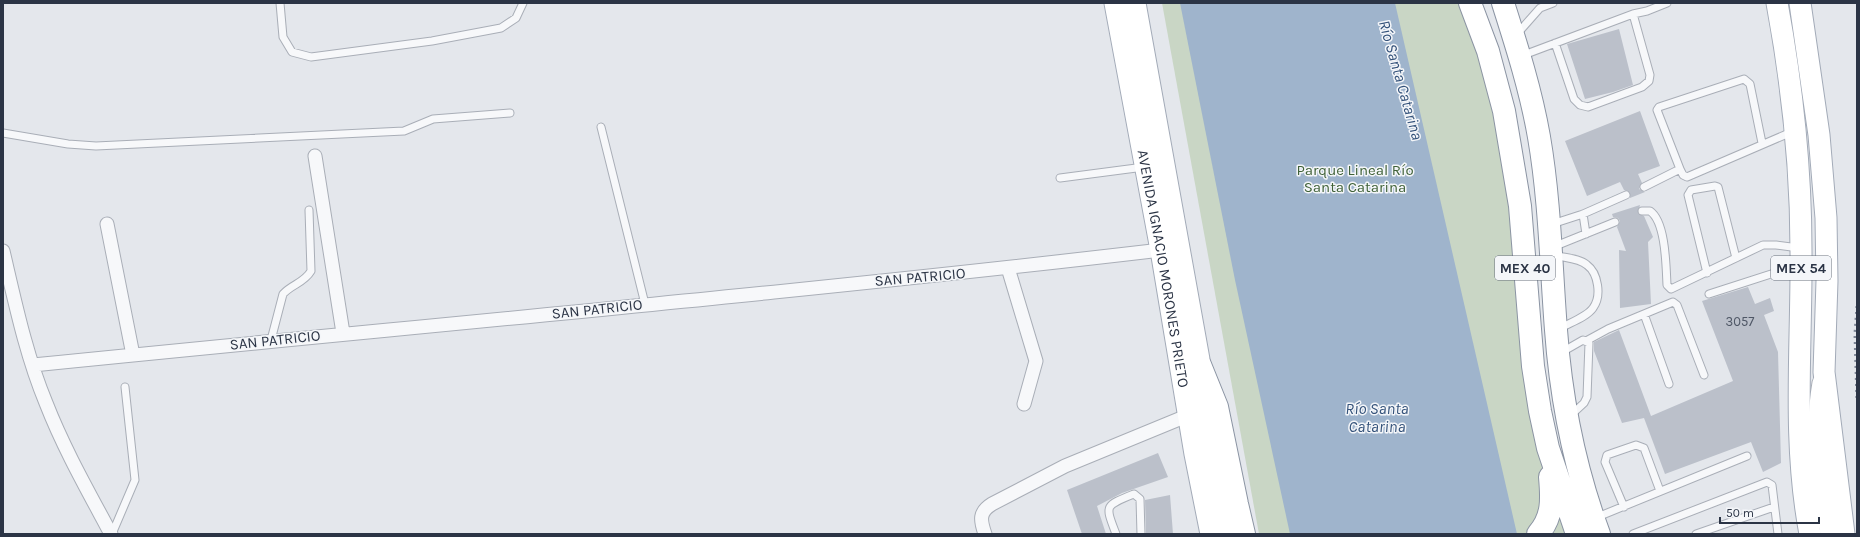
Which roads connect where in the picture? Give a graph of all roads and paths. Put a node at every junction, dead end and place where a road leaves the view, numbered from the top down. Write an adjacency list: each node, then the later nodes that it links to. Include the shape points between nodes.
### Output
1 (280, 3): 2 (lane, via 283,37 292,52 311,57 432,41 501,28 516,18)
2 (523, 3)
3 (1115, 3): 21 (main road, AVENIDA IGNACIO MORONES PRIETO)
4 (1135, 3): 51 (main road, AVENIDA IGNACIO MORONES PRIETO)
5 (1470, 3): 59 (highway, MEX 40, via 1488,51 1504,111 1520,206 1533,366)
6 (1503, 3): 14 (highway, MEX 40)
7 (1553, 3): 11 (lane)
8 (1667, 3): 12 (lane)
9 (1777, 3): 17 (main road, MEX 54)
10 (1800, 3): 52 (main road, MEX 54, via 1819,135 1826,218)
11 (1538, 6): 14 (lane)
12 (1632, 14): 13 (lane); 13 (lane, via 1650,75 1650,81 1642,87 1588,107 1580,106 1574,99)
13 (1554, 43): 14 (lane)
14 (1517, 46): 31 (highway, MEX 40, via 1540,138)
15 (510, 113): 18 (lane, via 433,119 404,131 128,145 81,146)
16 (601, 127): 42 (lane)
17 (1795, 130): 19 (lane); 36 (main road, MEX 54, via 1799,167)
18 (3, 133)
19 (1762, 143): 22 (lane, via 1687,177); 22 (lane, via 1750,84 1744,79 1659,107 1657,110)
20 (316, 156): 45 (street)
21 (1146, 166): 23 (lane); 33 (main road, AVENIDA IGNACIO MORONES PRIETO)
22 (1680, 170): 24 (lane)
23 (1060, 178)
24 (1644, 187)
25 (1626, 195): 28 (lane)
26 (309, 210): 46 (lane, via 311,271 307,278 282,294)
27 (1642, 211): 39 (lane, via 1650,210 1656,217 1664,239 1667,285 1670,289)
28 (1583, 214): 31 (lane); 32 (lane)
29 (1615, 222): 32 (lane)
30 (107, 224): 49 (street)
31 (1550, 225): 35 (highway, MEX 40)
32 (1586, 234): 35 (lane)
33 (1162, 250): 38 (street, SAN PATRICIO); 57 (main road, AVENIDA IGNACIO MORONES PRIETO)
34 (3, 251): 40 (street)
35 (1551, 251): 44 (highway, MEX 40); 44 (lane, via 1587,264 1592,270 1598,289 1598,298 1593,309)
36 (1801, 256): 37 (lane, via 1776,245 1763,245); 41 (lane); 79 (main road, MEX 54, via 1800,460)
37 (1736, 258): 39 (lane); 39 (lane, via 1718,187 1691,190 1688,195)
38 (1008, 268): 42 (street, SAN PATRICIO); 56 (street, via 1036,361)
39 (1707, 272)
40 (8, 292): 50 (street)
41 (1709, 294)
42 (646, 304): 45 (street, SAN PATRICIO, via 442,326)
43 (1644, 314): 47 (lane); 53 (lane, via 1670,302 1677,305); 54 (lane)
44 (1556, 331): 48 (highway, MEX 40)
45 (344, 333): 46 (street, SAN PATRICIO)
46 (271, 340): 49 (street, SAN PATRICIO)
47 (1586, 341): 48 (lane, via 1583,340); 58 (lane, via 1587,397)
48 (1558, 354): 58 (highway, MEX 40)
49 (133, 355): 50 (street, SAN PATRICIO)
50 (33, 365): 66 (street, via 45,403 67,454)
51 (1200, 365): 72 (main road, AVENIDA IGNACIO MORONES PRIETO); 73 (highway, via 1217,407)
52 (1824, 372): 80 (main road, via 1818,409 1817,437); 81 (main road, MEX 54)
53 (1704, 375)
54 (1669, 384)
55 (125, 387): 66 (lane, via 134,480)
56 (1024, 404)
57 (1189, 415): 60 (main road, AVENIDA IGNACIO MORONES PRIETO); 67 (street, via 1065,466 992,504 982,512)
58 (1568, 418): 65 (highway, MEX 40, via 1580,478)
59 (1548, 448): 74 (highway, via 1552,502 1550,516); 75 (highway, MEX 40)
60 (1195, 454): 70 (main road); 71 (main road, AVENIDA IGNACIO MORONES PRIETO)
61 (1747, 456): 62 (lane)
62 (1660, 492): 63 (lane); 63 (lane, via 1644,448 1640,445 1607,455 1605,462)
63 (1624, 507): 65 (lane)
64 (1774, 507): 76 (lane, via 1772,485 1767,482); 77 (lane); 78 (lane)
65 (1596, 527)
66 (112, 534)
67 (985, 534)
68 (1116, 534): 69 (lane, via 1108,512 1109,508 1134,494 1140,499)
69 (1141, 534)
70 (1197, 534)
71 (1211, 534)
72 (1227, 534)
73 (1244, 534)
74 (1538, 534)
75 (1577, 534)
76 (1633, 534)
77 (1696, 534)
78 (1778, 534)
79 (1810, 534)
80 (1830, 534)
81 (1844, 534)

